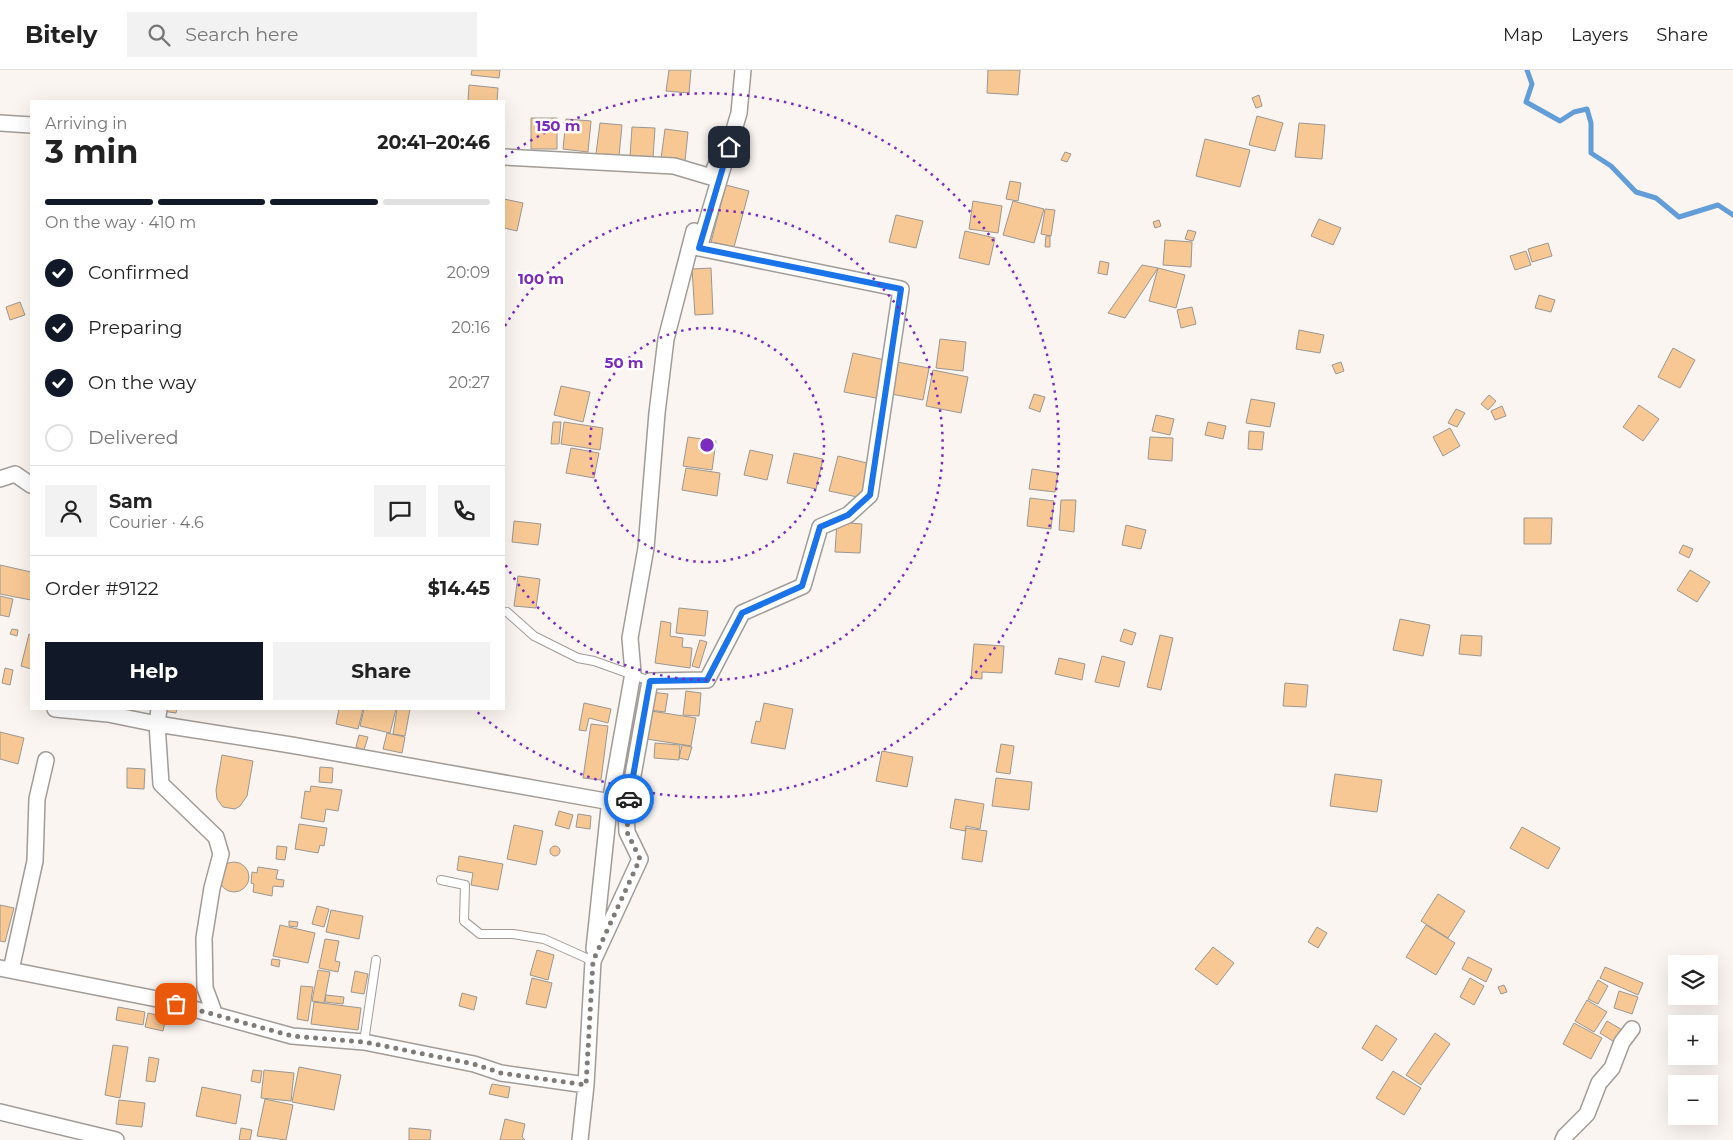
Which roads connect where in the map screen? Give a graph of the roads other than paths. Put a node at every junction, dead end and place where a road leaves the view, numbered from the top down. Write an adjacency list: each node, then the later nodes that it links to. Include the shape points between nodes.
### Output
1 (743, 70): 2 (street)
2 (739, 113): 6 (street); 11 (street, via 699,248 901,289 870,495 848,515 820,527 802,586 742,613 707,680)
3 (0, 123): 4 (street)
4 (30, 125)
5 (505, 157): 6 (street, via 674,166)
6 (711, 177): 10 (street, via 666,339 646,548 630,638)
7 (0, 479): 8 (street, via 15,474)
8 (30, 484)
9 (507, 612): 10 (lane, via 534,636 578,658)
10 (632, 673): 11 (lane); 16 (street)
11 (650, 681): 19 (street, via 626,814 627,832 640,859)
12 (66, 710): 14 (street)
13 (159, 710): 14 (street)
14 (157, 724): 16 (street); 21 (street, via 161,784 216,837 221,854 204,938 206,988)
15 (46, 760): 20 (street, via 37,799 35,861)
16 (611, 802): 19 (street)
17 (441, 880): 19 (lane, via 465,885 464,921 480,934 513,934 544,939)
18 (376, 960): 23 (lane)
19 (593, 961): 24 (street)
20 (6, 969): 21 (street, via 157,999)
21 (215, 1015): 23 (street, via 292,1036)
22 (1632, 1029): 28 (street, via 1622,1042 1612,1068 1599,1083 1587,1114)
23 (364, 1042): 24 (street, via 474,1064 501,1073)
24 (586, 1085): 27 (street)
25 (0, 1112): 26 (street)
26 (116, 1140)
27 (580, 1140)
28 (1563, 1140)

